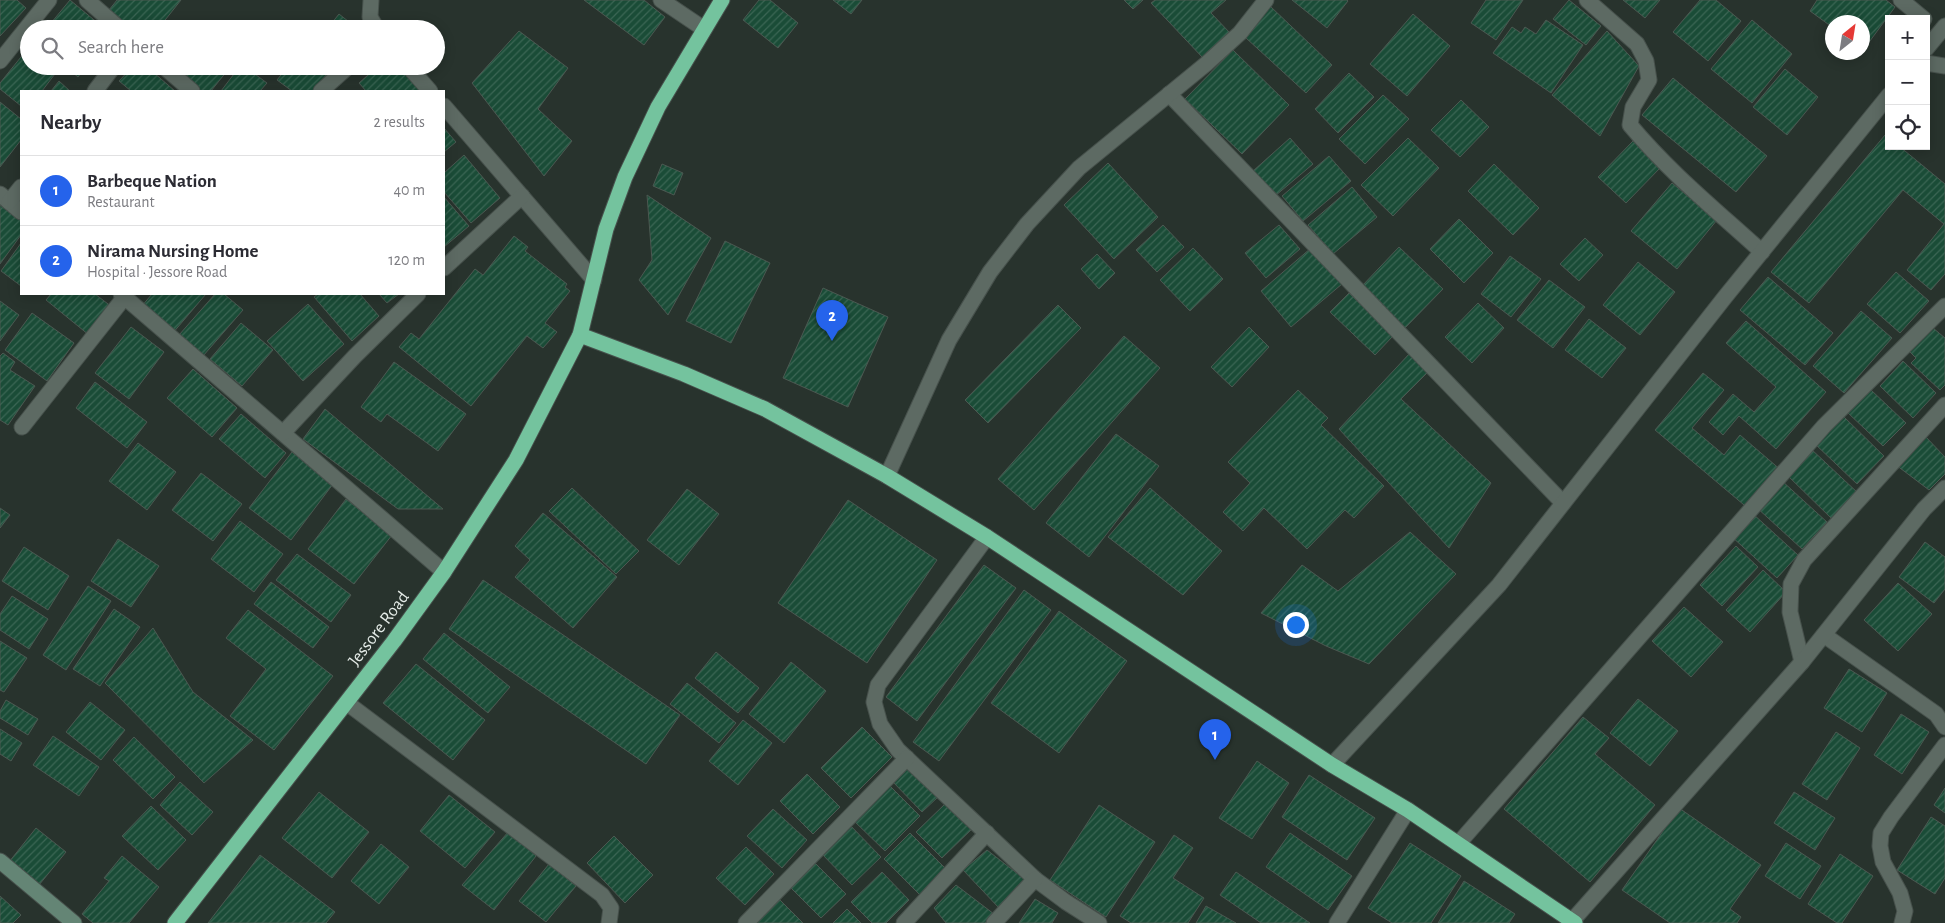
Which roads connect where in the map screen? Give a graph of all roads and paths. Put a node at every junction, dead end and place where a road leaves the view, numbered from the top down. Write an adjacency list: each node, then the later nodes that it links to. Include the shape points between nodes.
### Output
1 (49, 0): 10 (street)
2 (87, 0): 11 (street)
3 (371, 0): 12 (street)
4 (661, 0): 14 (street)
5 (722, 0): 14 (highway, Jessore Road)
6 (1266, 0): 29 (street, via 1240,33)
7 (1587, 0): 35 (street, via 1637,44 1646,61 1649,80 1633,107 1630,125 1646,145)
8 (1901, 0): 9 (street)
9 (1919, 15)
10 (33, 20)
11 (110, 20)
12 (372, 20)
13 (1930, 22): 15 (street)
14 (704, 29): 37 (highway, Jessore Road, via 658,107 625,177 606,229)
15 (1943, 29): 17 (street)
16 (20, 36): 18 (street)
17 (1930, 44)
18 (0, 61)
19 (1930, 64): 20 (street)
20 (1945, 66)
21 (107, 75): 25 (street)
22 (173, 75): 26 (street)
23 (339, 75): 27 (street)
24 (416, 75): 28 (street)
25 (96, 90)
26 (191, 90)
27 (322, 90)
28 (429, 90)
29 (1169, 94): 45 (street, via 1079,168 1027,224 990,272 949,340); 47 (street)
30 (1885, 100): 35 (street)
31 (445, 107): 33 (street)
32 (20, 188): 34 (street)
33 (522, 196): 36 (street); 37 (street)
34 (10, 203)
35 (1762, 252): 47 (street)
36 (445, 267)
37 (594, 280): 41 (highway, Jessore Road)
38 (124, 295): 43 (street); 44 (street)
39 (417, 295): 44 (street)
40 (1945, 306): 59 (street, via 1824,426)
41 (580, 335): 45 (highway, via 765,409); 49 (highway, Jessore Road, via 516,460)
42 (1945, 405): 51 (street, via 1804,560 1791,584 1790,612)
43 (22, 427)
44 (283, 433): 49 (street)
45 (887, 476): 48 (highway)
46 (1945, 488): 50 (street, via 1924,509)
47 (1563, 503): 56 (street, via 1499,585)
48 (986, 537): 55 (street, via 878,685 874,702 880,724); 56 (highway)
49 (444, 572): 52 (highway, Jessore Road)
50 (1824, 635): 51 (street); 53 (street, via 1936,714)
51 (1802, 662): 62 (street)
52 (347, 703): 64 (highway, Jessore Road); 65 (street, via 602,895 610,908)
53 (1945, 726)
54 (1945, 745): 71 (street, via 1881,833 1883,862 1900,893 1905,911)
55 (907, 758): 58 (street); 66 (street)
56 (1332, 765): 57 (highway)
57 (1408, 810): 59 (highway); 70 (street)
58 (987, 833): 61 (street); 67 (street)
59 (1458, 844): 62 (highway)
60 (0, 861): 63 (street)
61 (1035, 879): 68 (street); 69 (street)
62 (1573, 922)
63 (74, 923)
64 (175, 923)
65 (609, 923)
66 (746, 923)
67 (904, 923)
68 (994, 923)
69 (1100, 923)
70 (1337, 923)
71 (1902, 923)

